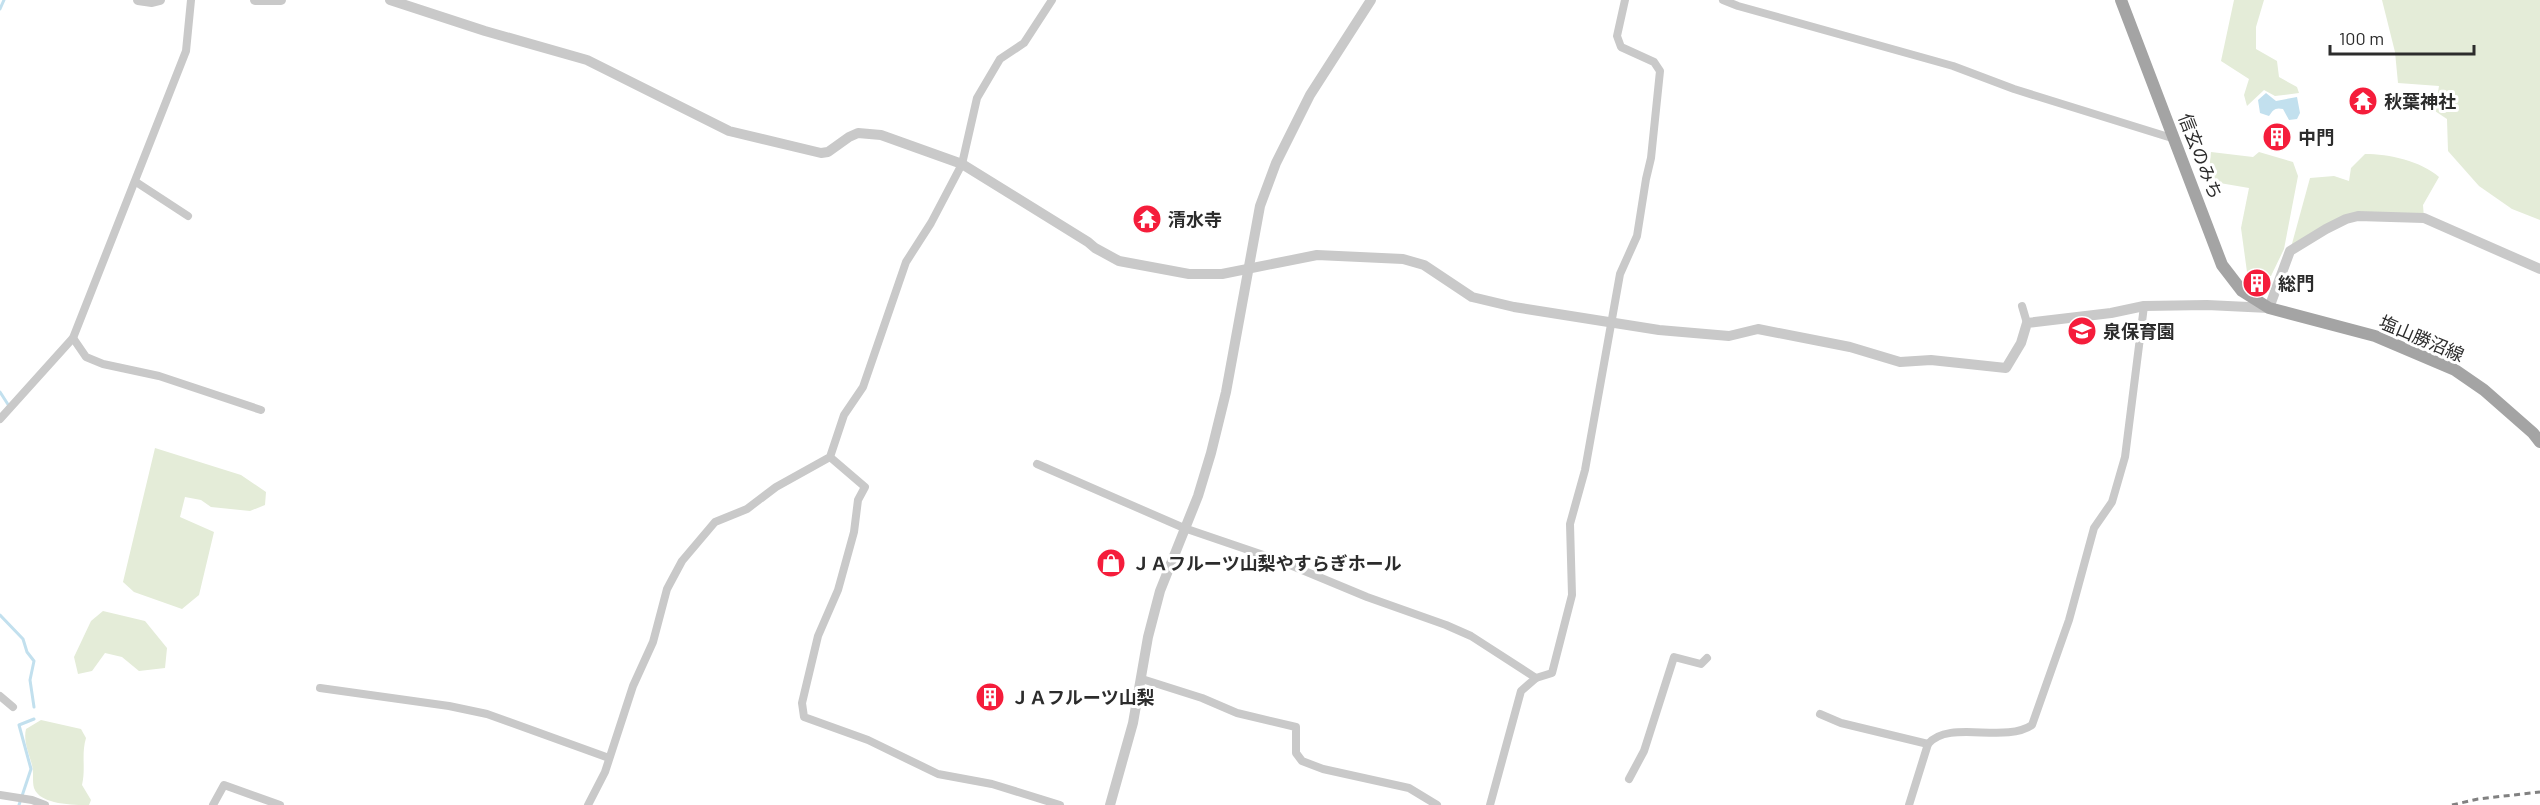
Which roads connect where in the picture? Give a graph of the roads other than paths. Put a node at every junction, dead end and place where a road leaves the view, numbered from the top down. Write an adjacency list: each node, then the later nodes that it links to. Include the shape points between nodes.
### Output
1 (138, 0): 2 (street)
2 (160, 0)
3 (190, 0): 14 (street, via 186,51)
4 (255, 0): 5 (street)
5 (281, 0)
6 (390, 0): 13 (street, via 587,60 729,131 821,153 849,137 869,133)
7 (1052, 0): 13 (street, via 1024,43 1000,59 977,98)
8 (1371, 0): 17 (street, via 1310,95 1275,163 1260,206)
9 (1625, 0): 22 (street, via 1617,36 1621,47 1654,62 1660,71 1651,158 1637,236 1620,274)
10 (1723, 0): 12 (street, via 1953,66)
11 (2121, 0): 12 (main road, 信玄のみち)
12 (2175, 139): 20 (main road, 信玄のみち, via 2222,265 2242,291)
13 (962, 164): 17 (street, via 1119,261 1189,273); 27 (street, via 906,262 863,387 844,415)
14 (136, 182): 15 (street); 23 (street)
15 (188, 216)
16 (2540, 269): 20 (street, via 2424,218 2358,216 2290,251)
17 (1247, 270): 22 (street, via 1317,255 1403,259 1418,262 1472,297 1487,302); 29 (street, via 1223,402 1198,496)
18 (2022, 306): 21 (street)
19 (2144, 306): 20 (street); 21 (street); 37 (street, via 2125,457 2112,502 2094,528 2069,621 2032,725 2024,730 1998,733 1940,735)
20 (2269, 308): 26 (main road, 塩山勝沼線, via 2375,336 2456,370)
21 (2027, 323): 22 (street, via 2021,343 2006,368 1931,360 1900,362 1850,346 1758,330 1730,336)
22 (1612, 324): 31 (street, via 1585,470 1570,524 1571,603 1552,673)
23 (73, 338): 24 (street, via 86,357 103,364 159,376); 25 (street)
24 (261, 410)
25 (0, 419)
26 (2540, 442)
27 (830, 457): 38 (street, via 776,487 747,509 715,522 682,561 668,589); 45 (street, via 865,487 858,500 854,532 838,590 818,636 802,703 804,717 868,740 938,774 992,783)
28 (1037, 464): 29 (street)
29 (1184, 528): 31 (street, via 1446,625 1471,636); 32 (street, via 1160,591)
30 (1707, 658): 39 (street, via 1701,664 1674,657 1644,751)
31 (1536, 678): 48 (street, via 1521,691)
32 (1142, 679): 46 (street); 47 (street, via 1237,713 1296,727 1296,753 1302,761 1409,788)
33 (320, 688): 38 (street, via 487,714)
34 (0, 696): 35 (street)
35 (14, 707)
36 (1821, 714): 37 (street, via 1841,723)
37 (1928, 744): 49 (street)
38 (609, 758): 44 (street)
39 (1629, 779)
40 (0, 795): 41 (street)
41 (45, 805)
42 (213, 805): 43 (street, via 224,785)
43 (280, 805)
44 (588, 805)
45 (1060, 805)
46 (1110, 805)
47 (1437, 805)
48 (1490, 805)
49 (1909, 805)

